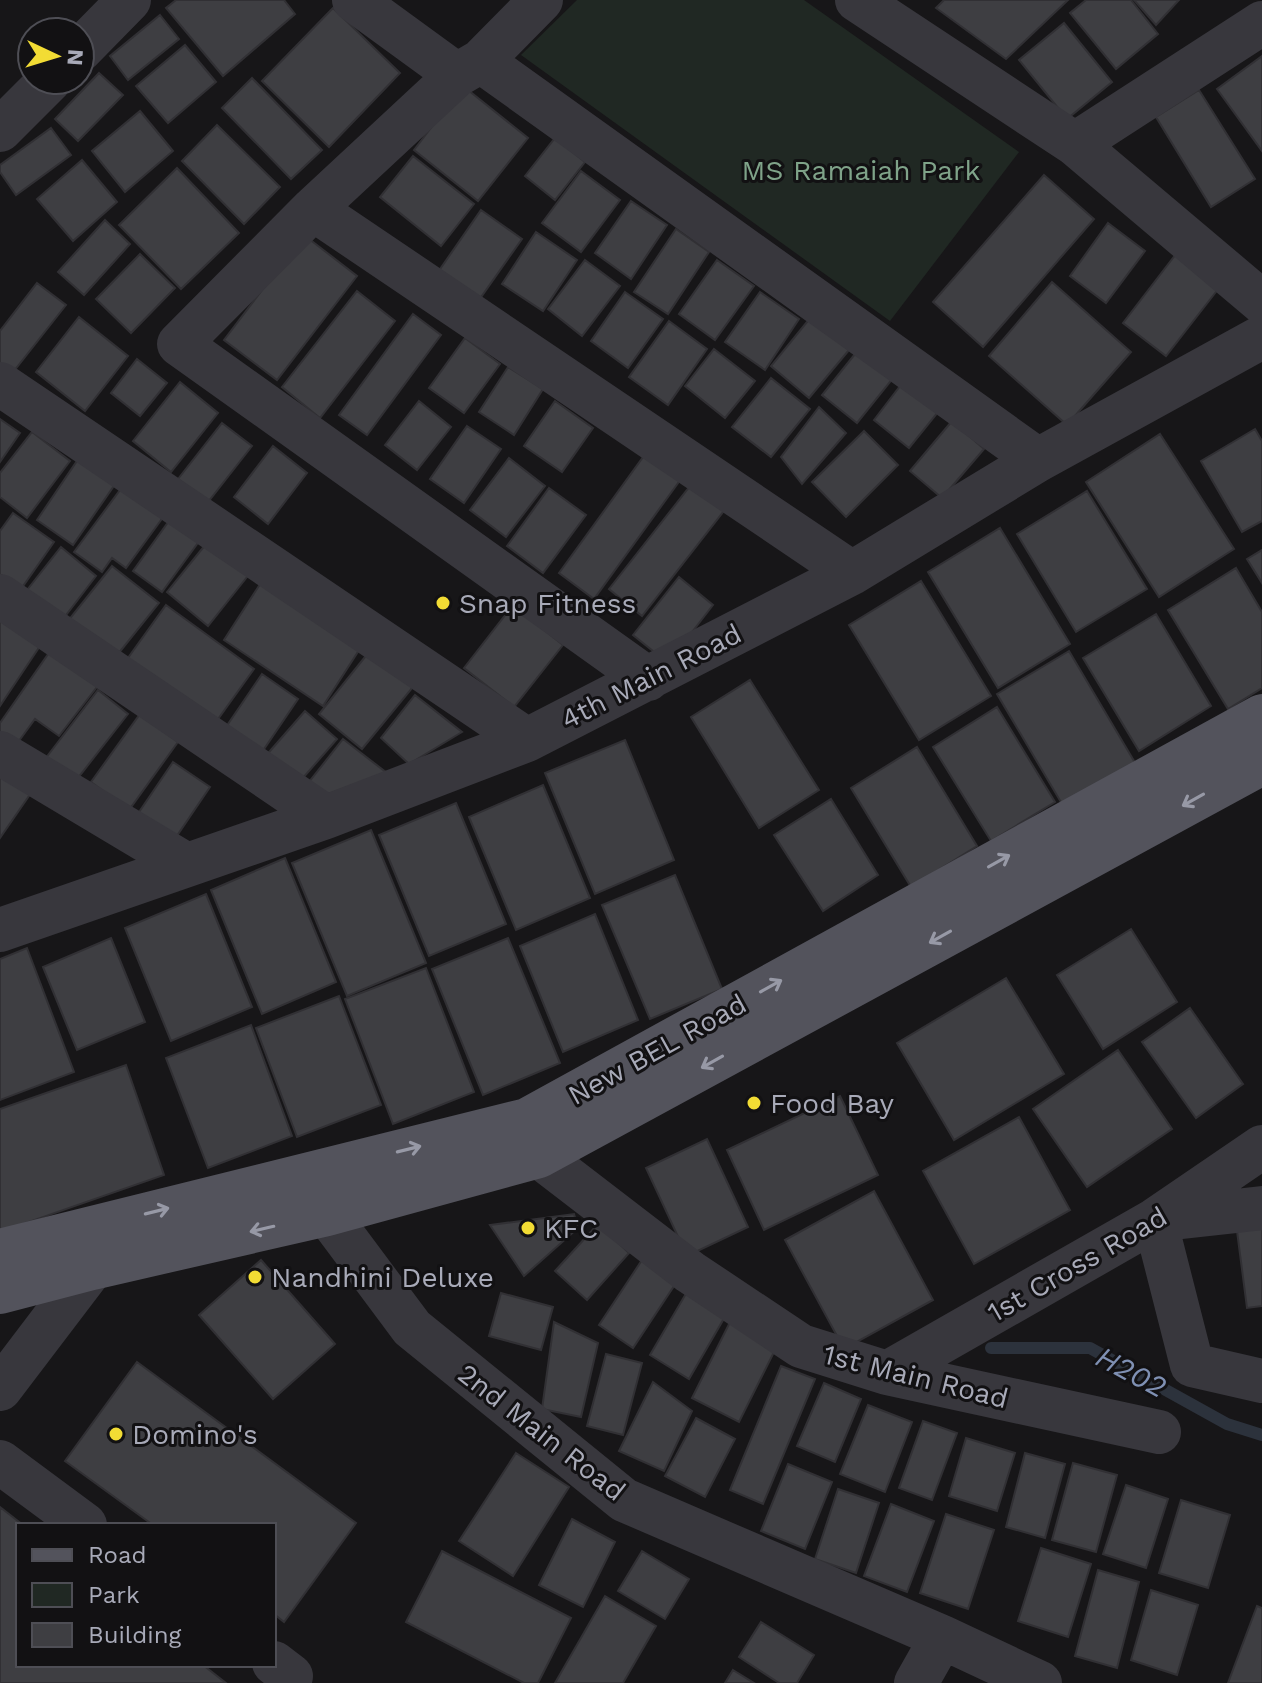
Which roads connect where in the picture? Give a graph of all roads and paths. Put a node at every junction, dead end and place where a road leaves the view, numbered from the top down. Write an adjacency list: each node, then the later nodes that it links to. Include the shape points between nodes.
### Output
1 (129, 0): 6 (street)
2 (354, 0): 7 (street)
3 (541, 0): 7 (street)
4 (884, 7): 10 (street)
5 (1262, 23): 10 (street)
6 (96, 34)
7 (469, 68): 11 (street); 15 (street)
8 (34, 96): 9 (street)
9 (0, 130)
10 (1075, 144): 12 (street)
11 (313, 209): 16 (street); 18 (street, via 179,344)
12 (1262, 302)
13 (1262, 337): 15 (street, 4th Main Road)
14 (0, 384): 20 (street)
15 (1038, 460): 16 (street, 4th Main Road)
16 (852, 573): 18 (street, 4th Main Road)
17 (0, 596): 23 (street)
18 (648, 679): 20 (street, 4th Main Road)
19 (1262, 716): 28 (main road, New BEL Road, one-way to 19, via 527,1120)
20 (527, 740): 23 (street, 4th Main Road)
21 (0, 753): 24 (street)
22 (1262, 763): 27 (main road, New BEL Road, one-way to 27)
23 (326, 817): 24 (street, 4th Main Road)
24 (187, 865): 25 (street, 4th Main Road)
25 (0, 930)
26 (1262, 1147): 31 (street, 1st Cross Road)
27 (539, 1156): 30 (main road, New BEL Road); 35 (street, 1st Main Road, via 690,1272 801,1346)
28 (306, 1174): 30 (street, 2nd Main Road); 32 (main road, New BEL Road, one-way to 28)
29 (1262, 1208): 31 (street)
30 (327, 1214): 32 (main road, New BEL Road, one-way to 32); 41 (street, 2nd Main Road, via 412,1328 624,1500)
31 (1155, 1220): 35 (street, 1st Cross Road); 36 (street, via 1192,1365)
32 (93, 1247): 33 (main road, New BEL Road); 34 (main road, New BEL Road); 37 (street)
33 (0, 1251)
34 (0, 1292)
35 (887, 1373): 38 (street, 1st Main Road)
36 (1262, 1381)
37 (0, 1389)
38 (1159, 1432)
39 (0, 1462): 40 (street)
40 (82, 1523)
41 (942, 1637): 42 (street); 43 (street, 2nd Main Road)
42 (916, 1683)
43 (1040, 1683)

